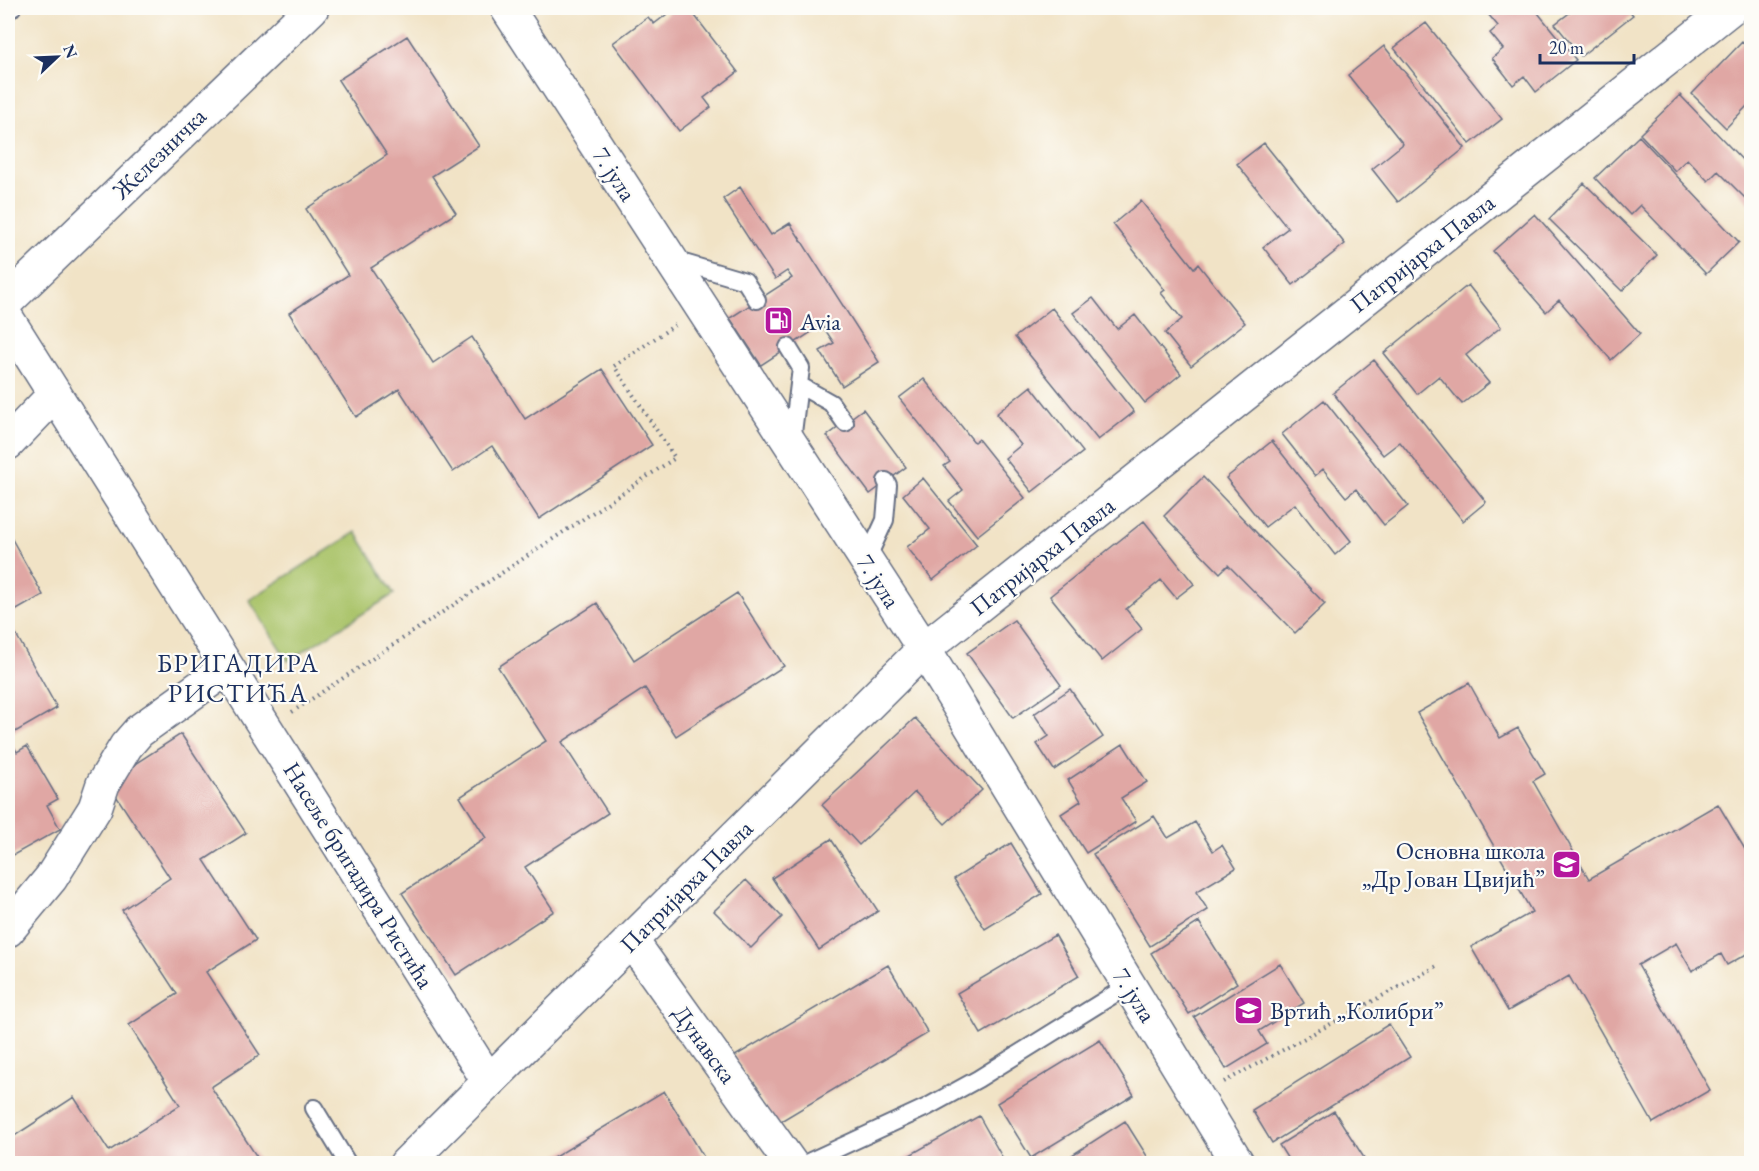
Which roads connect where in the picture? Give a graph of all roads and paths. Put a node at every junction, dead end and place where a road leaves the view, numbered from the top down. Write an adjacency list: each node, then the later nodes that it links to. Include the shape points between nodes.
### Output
1 (12, 8): 5 (lane)
2 (312, 8): 7 (street, Железничка)
3 (507, 8): 6 (street, 7. јула)
4 (1731, 8): 19 (street, Патријарха Павла)
5 (8, 11)
6 (670, 259): 8 (lane, via 745,280); 9 (street, 7. јула)
7 (8, 300)
8 (757, 300)
9 (702, 308): 16 (street, 7. јула); 21 (path, via 614,366 675,458)
10 (8, 320): 13 (street, Насеље бригадира Ристића)
11 (788, 347): 12 (lane, via 801,368)
12 (799, 385): 14 (lane, via 831,404); 16 (lane)
13 (55, 394): 15 (street); 20 (street, Насеље бригадира Ристића)
14 (845, 423)
15 (8, 443)
16 (792, 446): 18 (street, 7. јула)
17 (886, 481): 18 (lane, via 885,520)
18 (866, 561): 19 (street, 7. јула)
19 (924, 649): 23 (street, Патријарха Павла); 25 (street, 7. јула)
20 (228, 668): 21 (street, Насеље бригадира Ристића); 22 (street, via 140,731 126,746 103,784 95,808 51,878)
21 (267, 729): 26 (street, Насеље бригадира Ристића)
22 (8, 930)
23 (632, 940): 26 (street, Патријарха Павла); 29 (street, Дунавска)
24 (1439, 965): 27 (path)
25 (1129, 985): 27 (street, 7. јула); 29 (lane, via 927,1107)
26 (489, 1082): 31 (street, Патријарха Павла)
27 (1197, 1096): 32 (street, 7. јула)
28 (314, 1108): 30 (lane)
29 (784, 1159)
30 (348, 1164)
31 (406, 1164)
32 (1239, 1164)

